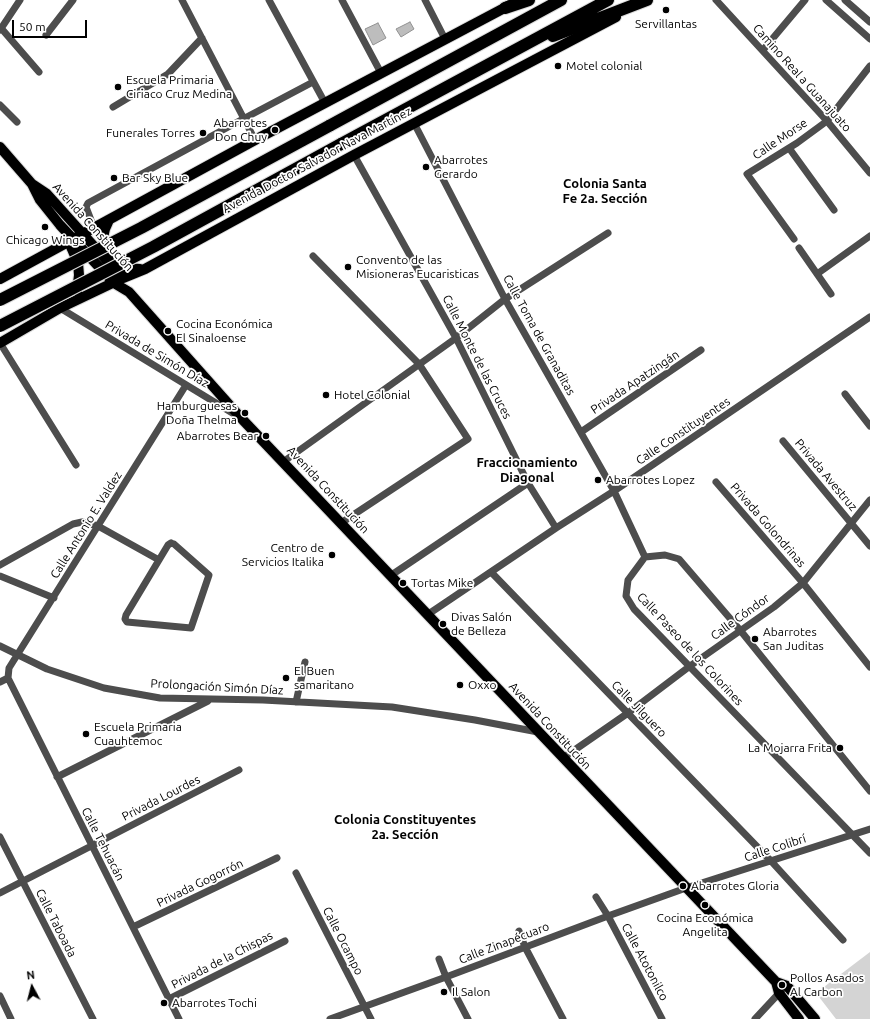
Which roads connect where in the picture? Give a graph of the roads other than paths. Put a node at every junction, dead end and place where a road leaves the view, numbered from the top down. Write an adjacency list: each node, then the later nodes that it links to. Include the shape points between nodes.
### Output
1 (20, 0): 18 (street)
2 (73, 0): 19 (street)
3 (182, 0): 20 (street)
4 (269, 0): 28 (street)
5 (342, 0): 27 (street)
6 (425, 0): 21 (street)
7 (519, 0): 16 (main road)
8 (528, 0): 16 (highway)
9 (561, 0): 58 (highway, Avenida Doctor Salvador Nava Martínez, bridge, via 141,228)
10 (608, 0): 24 (highway, Avenida Doctor Salvador Nava Martínez)
11 (648, 0): 24 (highway); 35 (main road, Avenida Doctor Salvador Nava Martínez)
12 (716, 0): 23 (street, Camino Real a Guanajuato)
13 (805, 0): 23 (street)
14 (826, 0): 22 (street)
15 (845, 0): 17 (street)
16 (503, 4): 21 (main road)
17 (870, 22)
18 (1, 29): 26 (street)
19 (46, 35)
20 (202, 38): 31 (street, via 168,74); 32 (street)
21 (446, 39): 27 (main road)
22 (870, 39)
23 (763, 50): 33 (street, Camino Real a Guanajuato)
24 (505, 55): 61 (highway, Avenida Doctor Salvador Nava Martínez, bridge, via 153,247)
25 (870, 66): 33 (street, Calle Morse)
26 (39, 72)
27 (381, 73): 29 (main road)
28 (313, 82): 29 (street); 32 (street)
29 (325, 103): 36 (main road)
30 (0, 105): 34 (street)
31 (113, 107)
32 (243, 119): 36 (street); 45 (street, via 88,203 86,206)
33 (827, 121): 38 (street, Calle Morse); 40 (street, Camino Real a Guanajuato)
34 (17, 122)
35 (414, 123): 39 (main road, Avenida Doctor Salvador Nava Martínez); 57 (street, Calle Toma de Granaditas)
36 (255, 140): 43 (main road)
37 (0, 147): 41 (main road, Avenida Constitución)
38 (789, 148): 42 (street); 48 (street, Calle Morse, via 747,174)
39 (354, 155): 52 (main road, Avenida Doctor Salvador Nava Martínez); 62 (street, Calle Monte de las Cruces)
40 (870, 173)
41 (32, 184): 44 (main road, Avenida Constitución, via 40,200); 49 (main road, Avenida Constitución, via 47,194)
42 (834, 210)
43 (109, 220): 45 (main road); 52 (main road, via 103,238 109,256 116,264 125,268)
44 (60, 225): 49 (main road, Avenida Constitución); 49 (main road)
45 (94, 228): 49 (main road)
46 (608, 233): 57 (street)
47 (870, 236): 53 (street)
48 (794, 239)
49 (72, 240): 54 (main road); 55 (main road, Avenida Constitución); 59 (main road, via 78,263 77,291)
50 (799, 248): 53 (street)
51 (312, 256): 65 (street)
52 (145, 269): 55 (main road, Avenida Doctor Salvador Nava Martínez)
53 (817, 274): 56 (street)
54 (1, 277)
55 (118, 280): 59 (main road, Avenida Doctor Salvador Nava Martínez); 68 (main road, Avenida Constitución)
56 (831, 294)
57 (505, 299): 62 (street); 70 (street, Calle Toma de Granaditas)
58 (0, 300)
59 (65, 306): 63 (main road, Avenida Doctor Salvador Nava Martínez); 66 (street, Privada de Simón Díaz)
60 (870, 317): 76 (street, Calle Constituyentes)
61 (0, 326)
62 (456, 338): 65 (street); 75 (street, Calle Monte de las Cruces)
63 (0, 343): 73 (street)
64 (701, 350): 70 (street, Privada Apatzingán)
65 (419, 364): 72 (street); 78 (street, via 468,439)
66 (186, 385): 68 (street, Privada de Simón Díaz); 80 (street, Calle Antonio E. Valdez)
67 (845, 394): 69 (street)
68 (242, 419): 72 (main road, Avenida Constitución)
69 (870, 426)
70 (581, 432): 76 (street, Calle Toma de Granaditas)
71 (783, 441): 79 (street, Privada Avestruz)
72 (283, 462): 78 (main road, Avenida Constitución)
73 (76, 465)
74 (716, 482): 89 (street, Privada Golondrinas)
75 (528, 483): 81 (street, Calle Monte de las Cruces); 88 (street)
76 (614, 492): 81 (street, Calle Constituyentes); 83 (street, Calle Toma de Granaditas)
77 (870, 500): 79 (street, Calle Cóndor)
78 (341, 523): 88 (main road, Avenida Constitución)
79 (852, 523): 82 (street, Privada Avestruz); 89 (street, Calle Cóndor)
80 (98, 526): 84 (street); 85 (street, via 82,522 73,524); 90 (street, Calle Antonio E. Valdez)
81 (556, 528): 86 (street, Calle Constituyentes)
82 (870, 546)
83 (645, 557): 92 (street, via 665,555 679,559); 96 (street, Calle Paseo de los Colorines, via 628,580 626,596 634,609)
84 (159, 560): 84 (street, via 125,619 127,622 191,628 209,575 171,543)
85 (0, 565)
86 (491, 572): 91 (street, Calle Constituyentes); 102 (street, Calle Jilguero)
87 (0, 576): 90 (street)
88 (390, 576): 91 (main road, Avenida Constitución)
89 (803, 583): 92 (street, Calle Cóndor); 97 (street, Privada Golondrinas)
90 (54, 598): 94 (street, Calle Antonio E. Valdez)
91 (427, 615): 103 (main road, Avenida Constitución)
92 (740, 630): 96 (street, Calle Cóndor); 107 (street)
93 (0, 646): 94 (street, Prolongación Simón Díaz)
94 (18, 655): 98 (street, Calle Antonio E. Valdez, via 9,668); 100 (street, Prolongación Simón Díaz, via 47,669 104,688 160,698)
95 (305, 662): 101 (street)
96 (690, 666): 102 (street, Calle Cóndor); 109 (street, Calle Paseo de los Colorines)
97 (870, 667)
98 (8, 678): 99 (street); 106 (street, Calle Tehuacán)
99 (0, 682)
100 (210, 700): 101 (street, Prolongación Simón Díaz); 106 (street)
101 (296, 702): 103 (street, Prolongación Simón Díaz, via 392,707)
102 (628, 713): 104 (street, Calle Cóndor); 114 (street, Calle Jilguero)
103 (538, 732): 104 (main road, Avenida Constitución)
104 (563, 758): 117 (main road, Avenida Constitución)
105 (239, 770): 111 (street, Privada Lourdes)
106 (57, 777): 111 (street, Calle Tehuacán)
107 (870, 791)
108 (870, 829): 109 (street, Calle Colibrí)
109 (852, 835): 112 (street, Calle Paseo de los Colorines); 114 (street, Calle Colibrí)
110 (0, 838): 116 (street, Calle Taboada)
111 (92, 846): 116 (street, Privada Lourdes); 121 (street, Calle Tehuacán)
112 (870, 853)
113 (277, 858): 121 (street, Privada Gogorrón)
114 (771, 861): 117 (street, Calle Colibrí); 124 (street, Calle Jilguero)
115 (296, 873): 133 (street, Calle Ocampo)
116 (22, 882): 118 (street, Privada Lourdes); 135 (street, Calle Taboada)
117 (686, 888): 120 (street, Calle Zinapécuaro); 128 (main road, Avenida Constitución)
118 (0, 893)
119 (596, 897): 120 (street, Calle Atotonilco)
120 (608, 916): 125 (street, Calle Zinapécuaro); 141 (street, Calle Atotonilco)
121 (133, 927): 132 (street, Calle Tehuacán)
122 (519, 931): 125 (street)
123 (285, 940): 132 (street, Privada de la Chispas)
124 (843, 940)
125 (526, 947): 127 (street, Calle Zinapécuaro); 140 (street)
126 (439, 960): 127 (street)
127 (446, 977): 133 (street, Calle Zinapécuaro); 139 (street)
128 (776, 982): 129 (main road, Avenida Constitución); 130 (main road, Avenida Constitución)
129 (787, 986): 130 (street); 144 (main road, Avenida Constitución)
130 (779, 993): 142 (street); 143 (main road, Avenida Constitución)
131 (0, 996): 134 (street)
132 (169, 999): 136 (street, Calle Tehuacán)
133 (364, 1007): 137 (street, Calle Zinapécuaro); 138 (street, Calle Ocampo)
134 (11, 1019)
135 (93, 1019)
136 (179, 1019)
137 (330, 1019)
138 (370, 1019)
139 (468, 1019)
140 (563, 1019)
141 (662, 1019)
142 (754, 1019)
143 (799, 1019)
144 (815, 1019)

